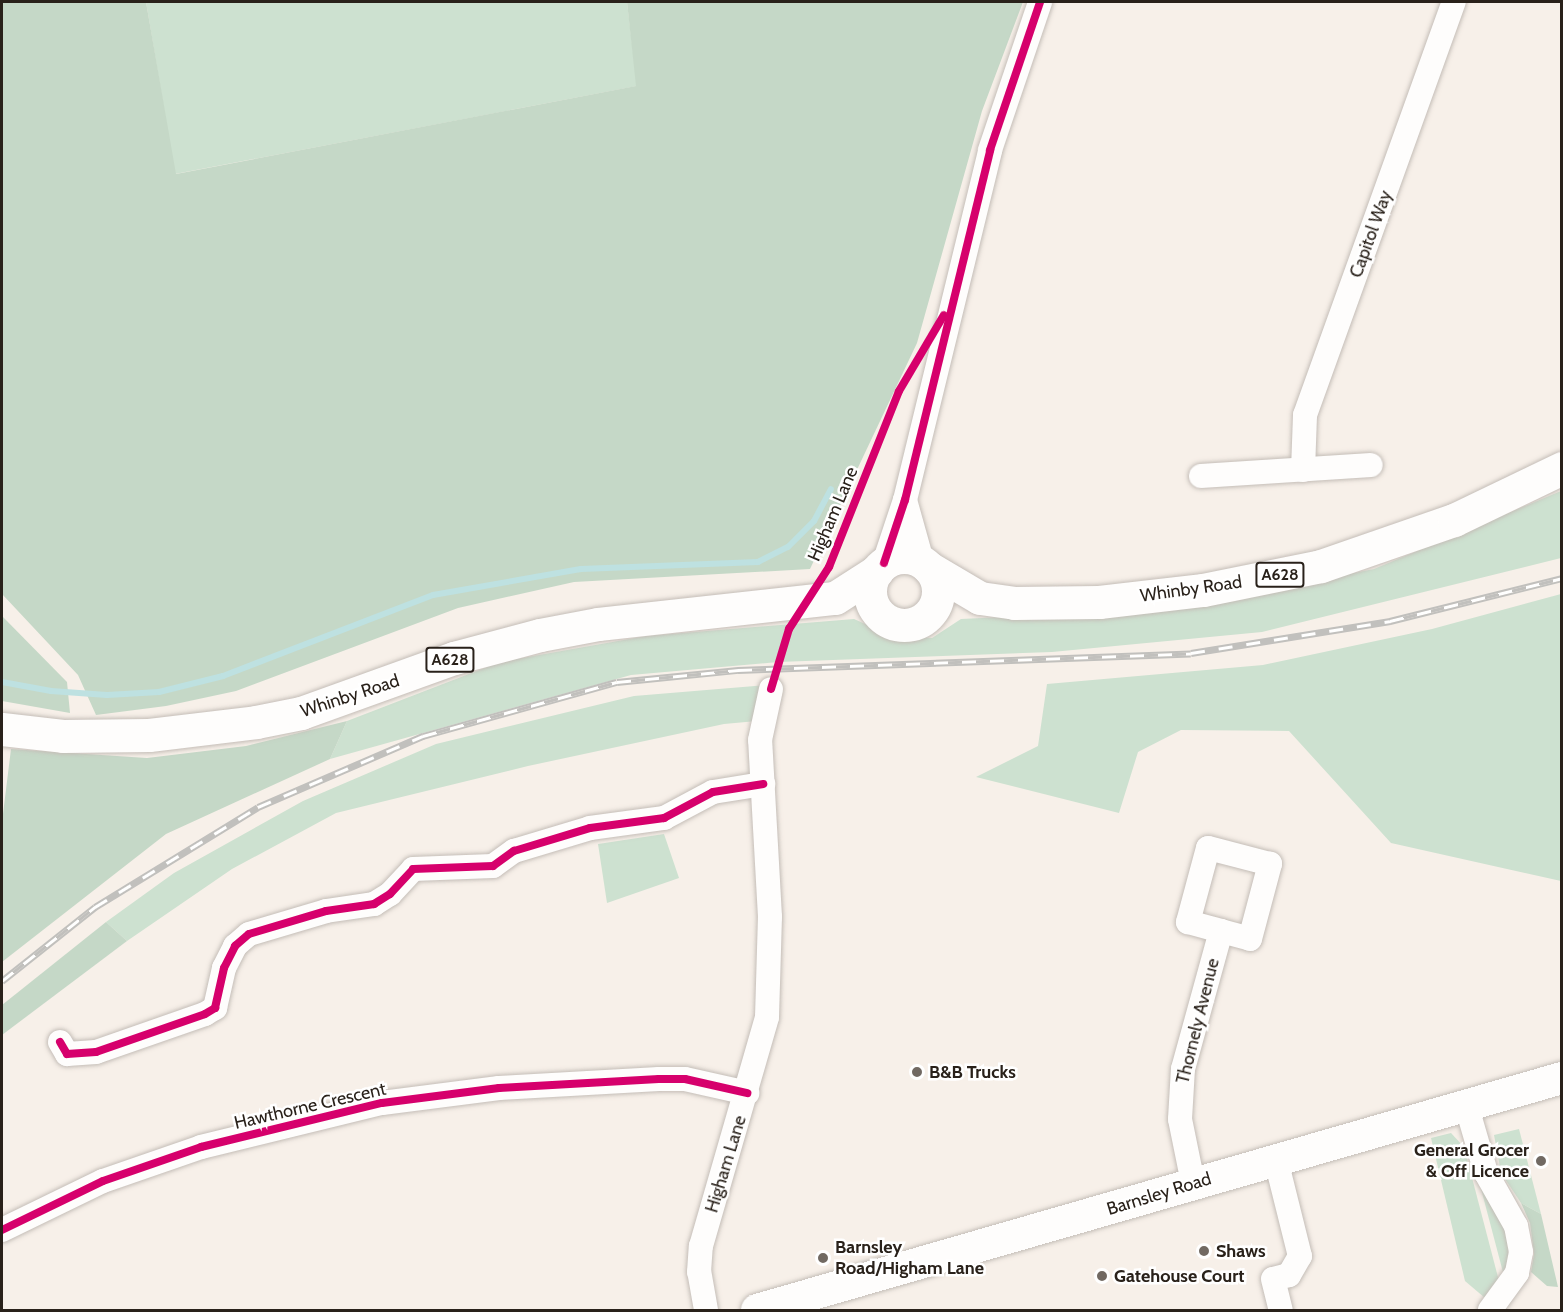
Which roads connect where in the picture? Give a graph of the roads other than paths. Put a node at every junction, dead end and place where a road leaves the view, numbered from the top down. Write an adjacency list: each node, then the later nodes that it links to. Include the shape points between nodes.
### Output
1 (1040, 2): 7 (street, via 990,150)
2 (1454, 2): 5 (street, Capitol Way, via 1305,415)
3 (1371, 465): 5 (street)
4 (1562, 468): 11 (highway, Whinby Road / A628, via 1454,520 1321,566 1203,590 1099,602 1014,603)
5 (1303, 470): 6 (street)
6 (1201, 476)
7 (905, 500): 8 (street); 9 (street)
8 (926, 565): 9 (highway, Whinby Road / A628, via 903,557); 11 (highway, Whinby Road / A628); 12 (highway, via 936,577 938,598)
9 (880, 567): 10 (highway, Whinby Road / A628); 13 (highway, via 872,579 871,599 881,616)
10 (835, 598): 13 (highway, Whinby Road / A628); 15 (highway, Whinby Road / A628, via 540,635 454,658 301,713 245,724 149,735 63,736)
11 (980, 598): 12 (highway, Whinby Road / A628)
12 (927, 617): 13 (highway, Whinby Road / A628, via 909,625)
13 (890, 622)
14 (771, 689): 16 (street, Higham Lane, via 760,740)
15 (2, 729)
16 (763, 784): 18 (street, via 713,792 664,818 590,828 514,851 493,866 413,870 374,904 326,911 249,934 235,946 224,968 216,1008 205,1014 96,1052 67,1054); 20 (street, Higham Lane, via 770,983 767,1017)
17 (1221, 931): 23 (street, Thornely Avenue, via 1181,1079 1180,1119)
18 (60, 1041)
19 (1562, 1078): 21 (main road, Barnsley Road)
20 (747, 1093): 24 (street, Hawthorne Crescent, via 702,1082 659,1078 510,1088 382,1103 201,1147 103,1181); 25 (street, Higham Lane, via 701,1246 699,1272)
21 (1466, 1104): 22 (main road, Barnsley Road); 28 (street, via 1486,1173 1516,1226 1521,1252 1517,1273)
22 (1276, 1160): 23 (main road, Barnsley Road); 27 (street, via 1300,1256 1289,1275 1273,1279)
23 (1193, 1183): 26 (main road, Barnsley Road)
24 (2, 1230)
25 (706, 1311)
26 (757, 1311)
27 (1281, 1311)
28 (1490, 1311)

